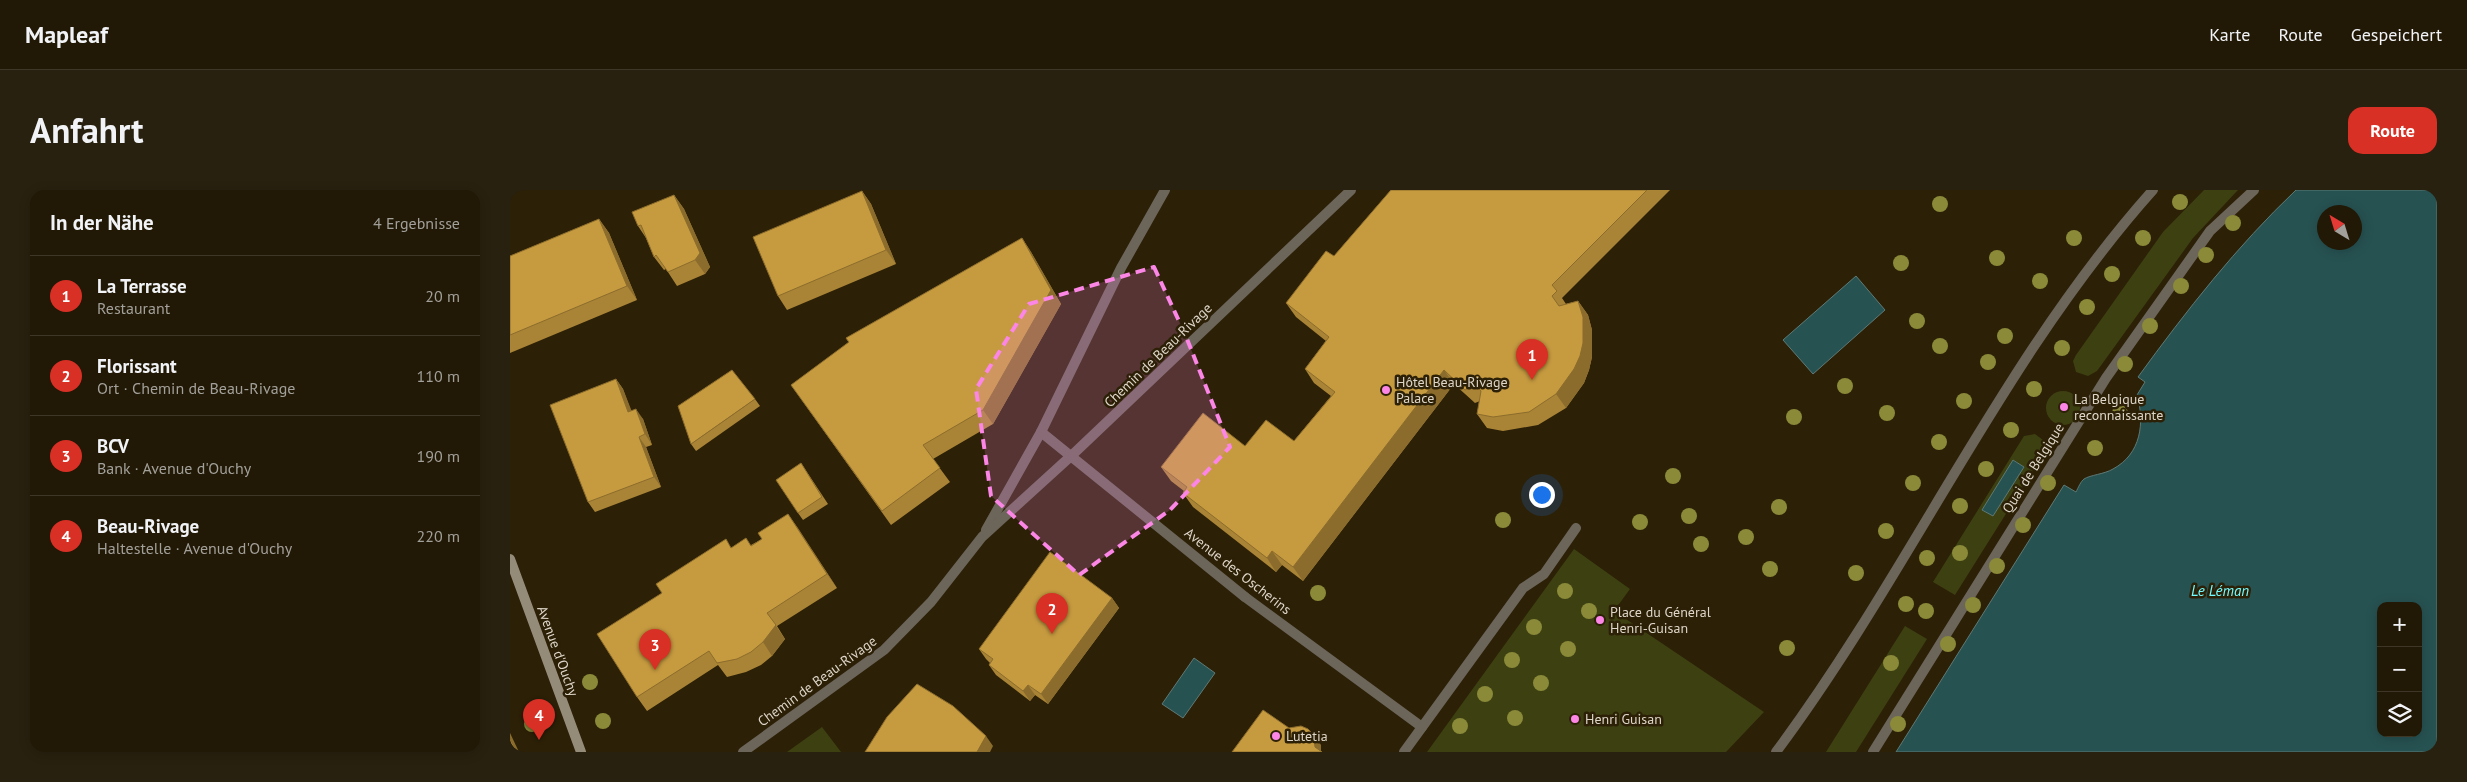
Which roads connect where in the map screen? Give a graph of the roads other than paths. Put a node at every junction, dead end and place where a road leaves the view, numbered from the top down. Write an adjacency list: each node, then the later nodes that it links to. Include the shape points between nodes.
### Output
1 (1165, 190): 5 (street, Chemin de Beau-Rivage, via 1121,268)
2 (1351, 190): 6 (street, Chemin de Beau-Rivage)
3 (2154, 190): 14 (street, via 2073,288 1818,696)
4 (2254, 190): 15 (street, Quai de Belgique, via 2210,231 2106,378)
5 (1041, 432): 6 (street, Avenue des Oscherins); 8 (street, Chemin de Beau-Rivage)
6 (1071, 456): 8 (street, Chemin de Beau-Rivage); 10 (street, Avenue des Oscherins, via 1245,597)
7 (1576, 528): 10 (street, via 1544,574 1523,588)
8 (982, 537): 12 (street, Chemin de Beau-Rivage, via 931,602 884,650)
9 (510, 559): 11 (main road, Avenue d'Ouchy)
10 (1422, 726): 13 (street)
11 (581, 752)
12 (743, 752)
13 (1404, 752)
14 (1776, 752)
15 (1873, 752)

